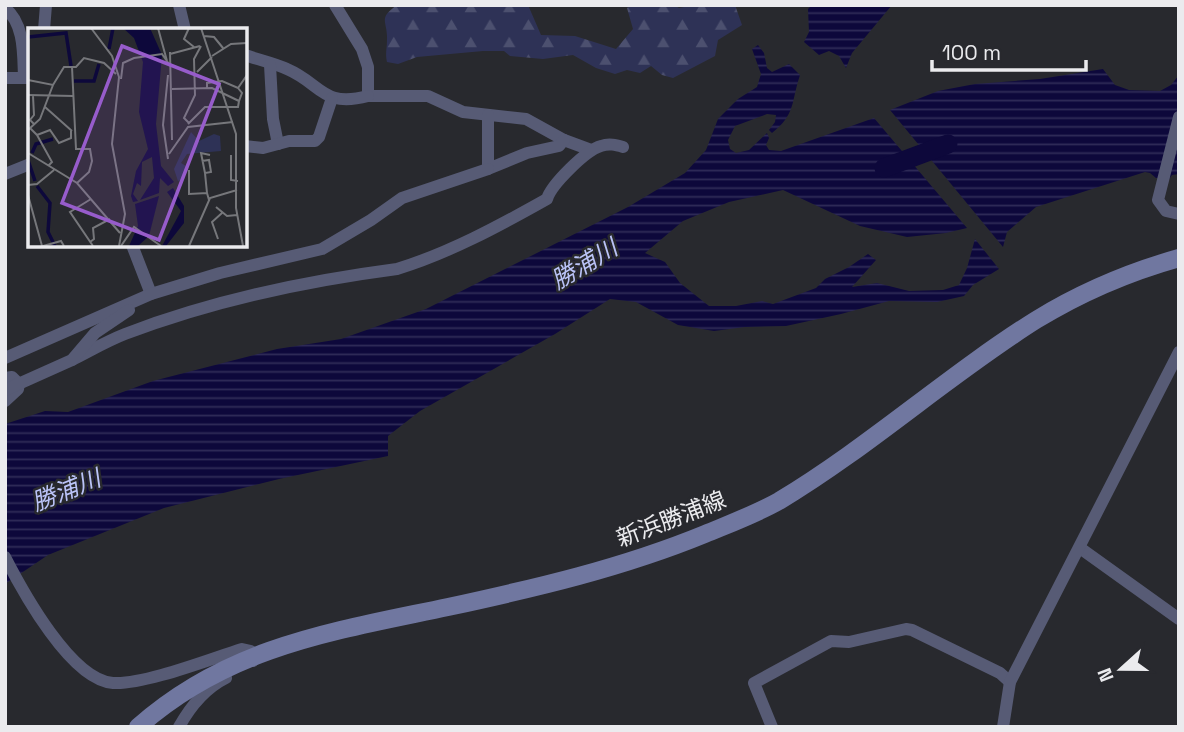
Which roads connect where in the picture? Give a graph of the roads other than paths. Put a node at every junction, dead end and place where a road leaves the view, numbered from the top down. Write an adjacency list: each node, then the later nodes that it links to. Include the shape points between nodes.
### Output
1 (46, 5): 5 (street)
2 (179, 5): 6 (street)
3 (335, 5): 11 (street, via 362,49 368,67)
4 (5, 8): 10 (street, via 13,15 23,44)
5 (44, 28)
6 (185, 28)
7 (247, 56): 8 (street)
8 (270, 65): 12 (street, via 285,68); 16 (street)
9 (5, 78): 10 (street)
10 (27, 78)
11 (368, 96): 12 (street); 13 (street, via 428,96 463,112)
12 (332, 98): 16 (street, via 315,141)
13 (488, 115): 15 (street, via 526,119); 21 (street)
14 (1179, 117): 23 (street, via 1158,200 1166,211)
15 (564, 140): 19 (street); 21 (street, via 559,146)
16 (278, 144): 17 (street)
17 (247, 146)
18 (623, 147): 19 (street, via 610,144)
19 (591, 150): 29 (street, via 547,199 435,256 397,270 290,288 180,314)
20 (28, 165): 22 (street)
21 (488, 169): 26 (street, via 402,198 322,249)
22 (5, 174)
23 (1179, 214)
24 (133, 247): 26 (street)
25 (1179, 258): 39 (main road, 新浜勝浦線, via 1129,274 1037,320 777,502 706,534 554,583 331,632)
26 (148, 295): 28 (street); 29 (street, via 95,333)
27 (1179, 352): 30 (street)
28 (5, 358)
29 (72, 360): 32 (street)
30 (1167, 377): 33 (street); 36 (street)
31 (5, 378): 32 (street, via 12,377)
32 (19, 384): 34 (street); 35 (street, via 19,390)
33 (1179, 384)
34 (5, 390)
35 (5, 401)
36 (1080, 548): 38 (street); 40 (street)
37 (5, 558): 39 (street, via 53,635 86,672 105,682 141,680 242,649)
38 (1179, 620)
39 (253, 655): 41 (main road, 新浜勝浦線, via 208,677); 42 (street, via 252,664 215,684)
40 (1010, 682): 43 (street, via 912,630 831,641 754,683); 44 (street)
41 (138, 727)
42 (179, 727)
43 (772, 727)
44 (1003, 727)

